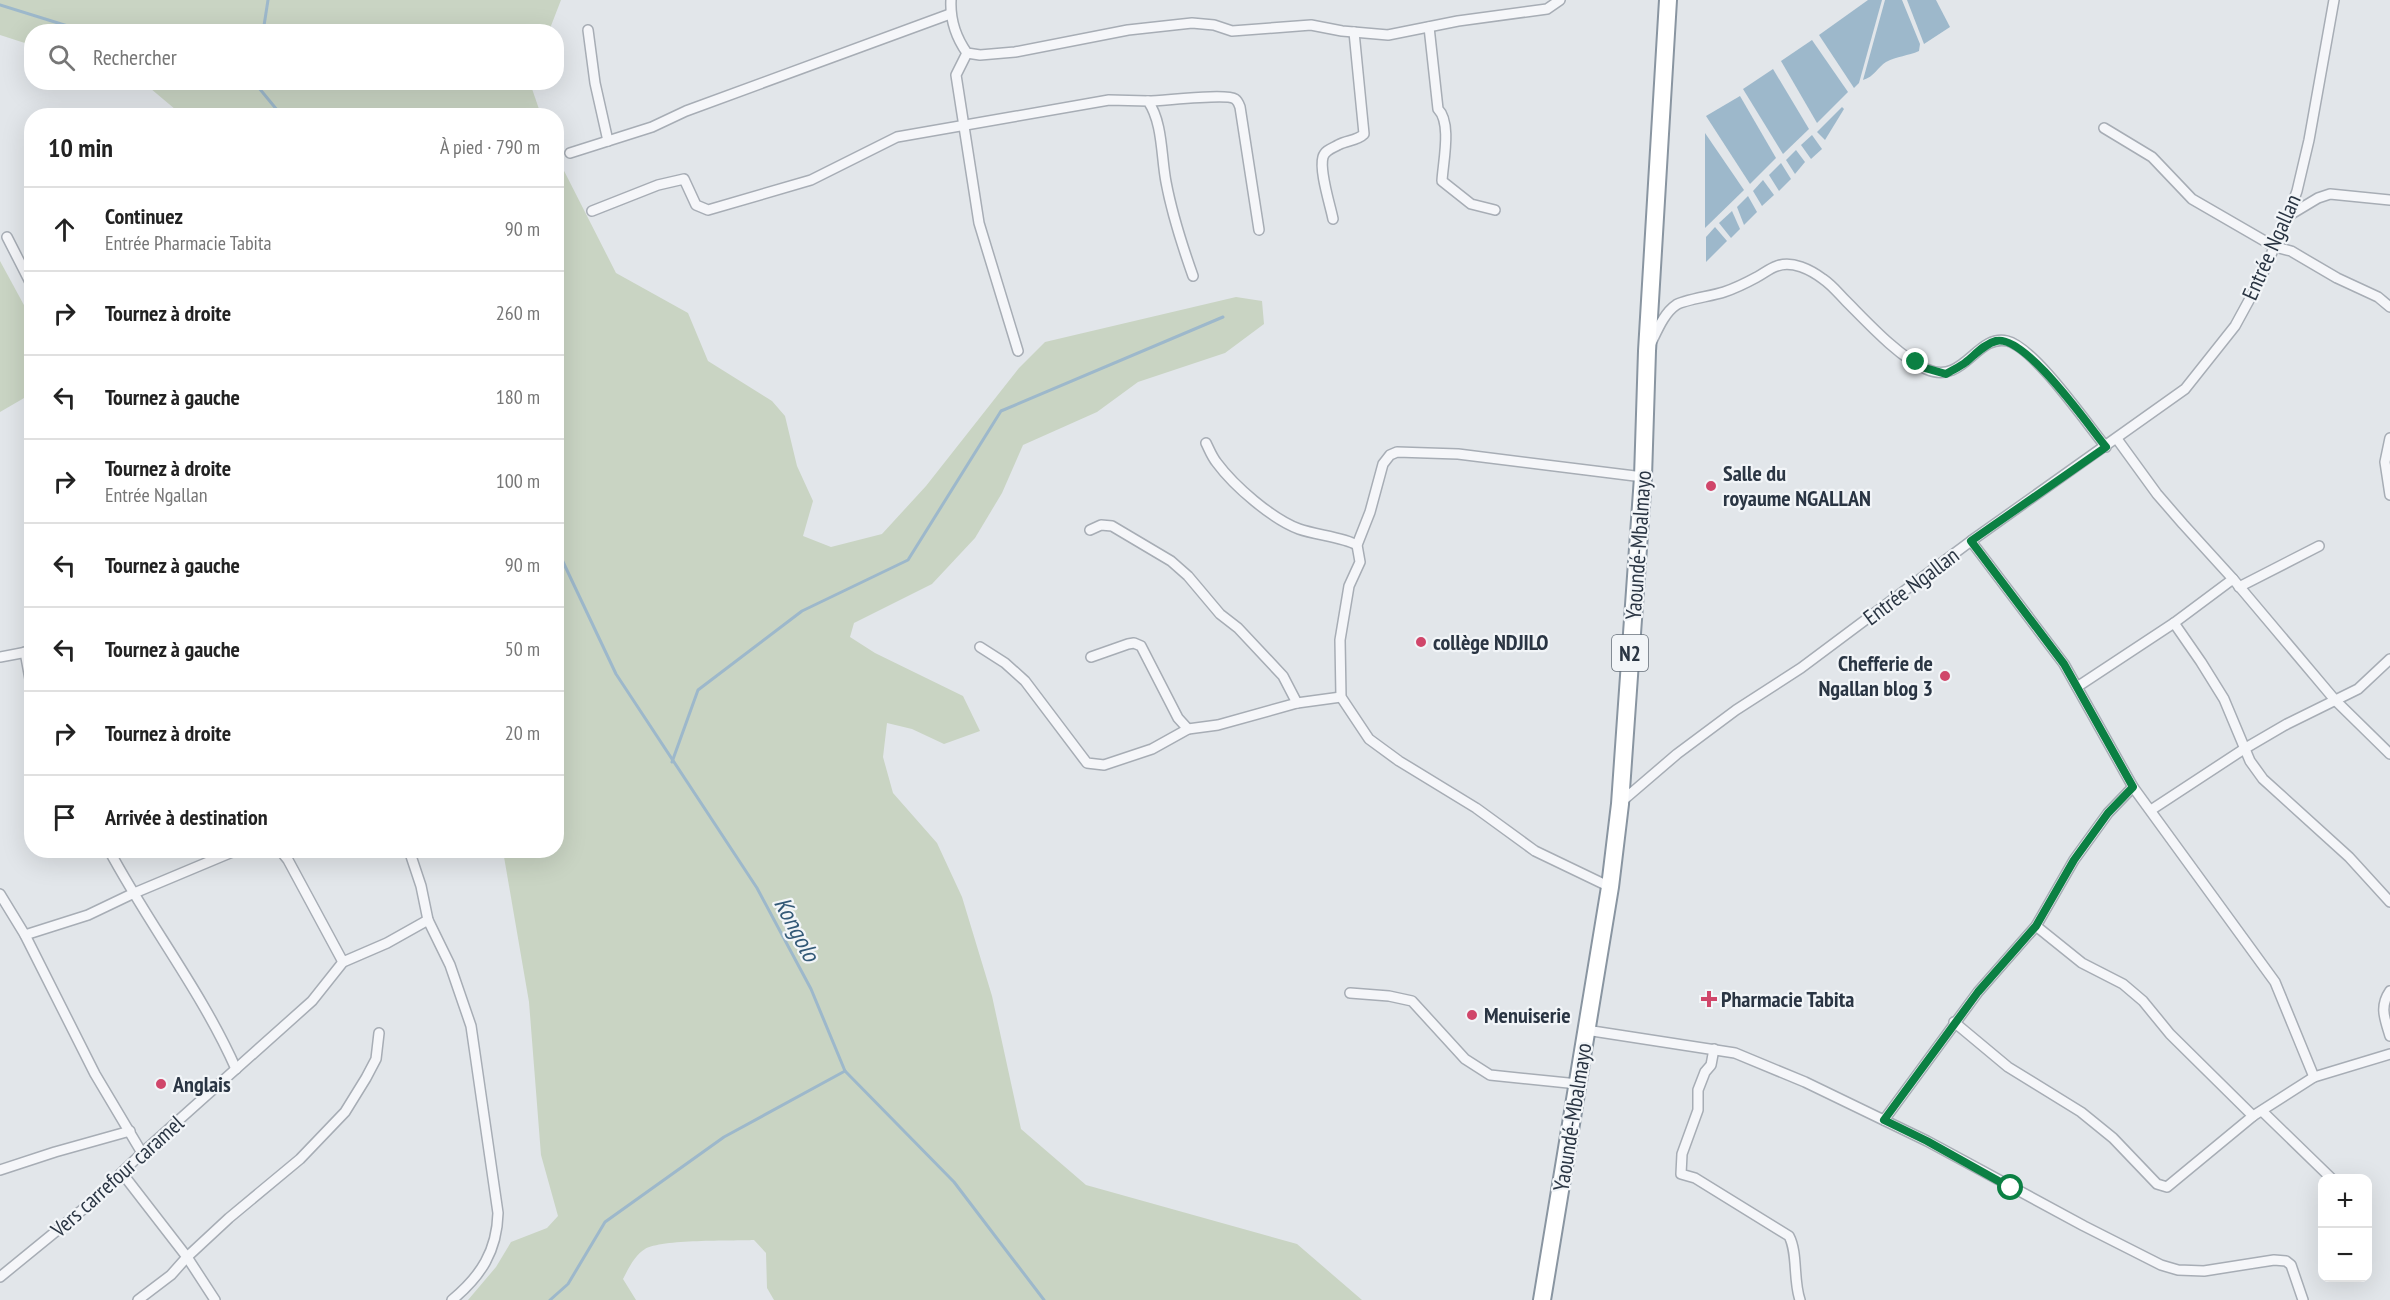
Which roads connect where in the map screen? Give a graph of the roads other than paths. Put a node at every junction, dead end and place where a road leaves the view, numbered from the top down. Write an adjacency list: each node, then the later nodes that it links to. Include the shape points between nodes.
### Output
1 (951, 0): 5 (street)
2 (1560, 0): 6 (street, via 1547,9)
3 (1668, 0): 27 (highway, Yaoundé-Mbalmayo / N2)
4 (2334, 0): 18 (street, Entrée Ngallan, via 2308,140)
5 (950, 14): 9 (street); 13 (street)
6 (1429, 27): 8 (street, via 1388,34); 16 (street, via 1438,110 1446,125 1442,181 1471,204)
7 (588, 30): 13 (street)
8 (1354, 32): 9 (street, via 1311,25 1232,31 1192,23 1128,30 1015,52); 19 (street, via 1364,134 1342,142 1323,157)
9 (967, 53): 11 (street, via 956,75)
10 (1148, 101): 11 (street, via 1109,100); 20 (street, via 1215,97 1238,101); 24 (street, via 1155,112 1166,183)
11 (963, 124): 17 (street, via 897,137 811,180 708,210 696,205 684,179); 26 (street, via 979,223)
12 (2104, 128): 22 (street, via 2152,157 2192,199)
13 (608, 141): 14 (street)
14 (570, 153)
15 (2390, 200): 18 (street, via 2330,194)
16 (1496, 210)
17 (592, 211)
18 (2288, 216): 22 (street, Entrée Ngallan)
19 (1333, 219)
20 (1259, 230)
21 (7, 237): 23 (street)
22 (2274, 247): 25 (street, via 2291,250); 29 (street, Entrée Ngallan, via 2235,326 2185,389)
23 (24, 270)
24 (1192, 276)
25 (2390, 307)
26 (1018, 351)
27 (1647, 351): 31 (street, via 1664,317 1676,305 1741,286 1777,265 1796,264 1824,279 1901,352 1935,372 1946,374 1997,341 2008,341 2025,351); 32 (highway, Yaoundé-Mbalmayo / N2)
28 (2390, 438): 33 (street, via 2385,462)
29 (2117, 439): 31 (street, Entrée Ngallan); 38 (street, via 2157,494)
30 (1206, 443): 36 (street, via 1216,463 1274,515 1296,528)
31 (2106, 447): 35 (street, Entrée Ngallan)
32 (1643, 477): 36 (street, via 1458,454 1397,452 1383,464); 54 (highway, Yaoundé-Mbalmayo / N2)
33 (2390, 495)
34 (1090, 530): 49 (street, via 1112,526 1171,561 1283,676)
35 (1971, 541): 46 (street, via 2034,622); 54 (street, Entrée Ngallan, via 1801,668 1677,754)
36 (1357, 545): 47 (street, via 1360,562 1349,586 1340,640)
37 (2319, 546): 39 (street)
38 (2233, 579): 39 (street); 40 (street)
39 (2239, 587): 48 (street)
40 (2174, 624): 46 (street); 51 (street, via 2224,699)
41 (980, 647): 50 (street, via 1025,681 1087,763 1104,765 1142,753)
42 (24, 653): 43 (street)
43 (0, 657)
44 (1091, 657): 50 (street, via 1128,644 1141,646 1178,718)
45 (2390, 659): 48 (street, via 2358,689)
46 (2077, 687): 53 (street)
47 (1341, 697): 49 (street); 60 (street, via 1369,739 1535,851)
48 (2336, 700): 51 (street); 52 (street)
49 (1297, 703): 50 (street, via 1218,725)
50 (1188, 729)
51 (2244, 749): 55 (street); 63 (street, via 2263,779 2349,857)
52 (2390, 754)
53 (2133, 787): 55 (street); 65 (street, via 2108,813 2074,860)
54 (1620, 804): 60 (highway, Yaoundé-Mbalmayo / N2)
55 (2151, 810): 77 (street, via 2275,982)
56 (113, 858): 62 (street)
57 (218, 858): 62 (street)
58 (286, 858): 67 (street)
59 (412, 858): 64 (street)
60 (1610, 887): 71 (highway, Yaoundé-Mbalmayo / N2)
61 (0, 894): 66 (street)
62 (132, 894): 66 (street, via 88,915); 76 (street, via 195,991)
63 (2390, 902)
64 (428, 920): 67 (street, Vers carrefour caramel, via 387,944); 91 (street, via 450,965 471,1026 498,1213 497,1234 479,1275)
65 (2036, 926): 70 (street); 80 (street, via 2082,963 2123,984 2143,1001 2170,1034)
66 (25, 935): 82 (street, via 95,1074)
67 (343, 962): 76 (street, Vers carrefour caramel, via 312,1000)
68 (2390, 991): 73 (street, via 2382,1011)
69 (1350, 993): 78 (street, via 1412,1001 1465,1059 1490,1075)
70 (1954, 1023): 80 (street, via 2008,1067 2081,1112 2162,1186 2167,1187); 81 (street)
71 (1586, 1030): 74 (street); 78 (highway, Yaoundé-Mbalmayo / N2)
72 (379, 1033): 87 (street, via 376,1059 345,1112 300,1159)
73 (2390, 1036)
74 (1714, 1048): 81 (street, via 1805,1082); 93 (street, via 1711,1065 1698,1090 1698,1110 1682,1154 1682,1174 1695,1178 1789,1236)
75 (2390, 1054): 77 (street)
76 (236, 1069): 83 (street, Vers carrefour caramel)
77 (2314, 1077): 79 (street)
78 (1578, 1084): 92 (highway, Yaoundé-Mbalmayo / N2)
79 (2262, 1111): 80 (street); 86 (street)
80 (2253, 1116)
81 (1884, 1120): 94 (street, via 2161,1265 2204,1271 2286,1261 2291,1264)
82 (130, 1131): 83 (street); 84 (street)
83 (142, 1153): 85 (street, Vers carrefour caramel)
84 (0, 1170)
85 (122, 1173): 87 (street); 88 (street, Vers carrefour caramel)
86 (2326, 1174)
87 (187, 1257): 89 (street); 90 (street)
88 (0, 1276)
89 (138, 1300)
90 (215, 1300)
91 (452, 1300)
92 (1542, 1300)
93 (1800, 1300)
94 (2303, 1300)

